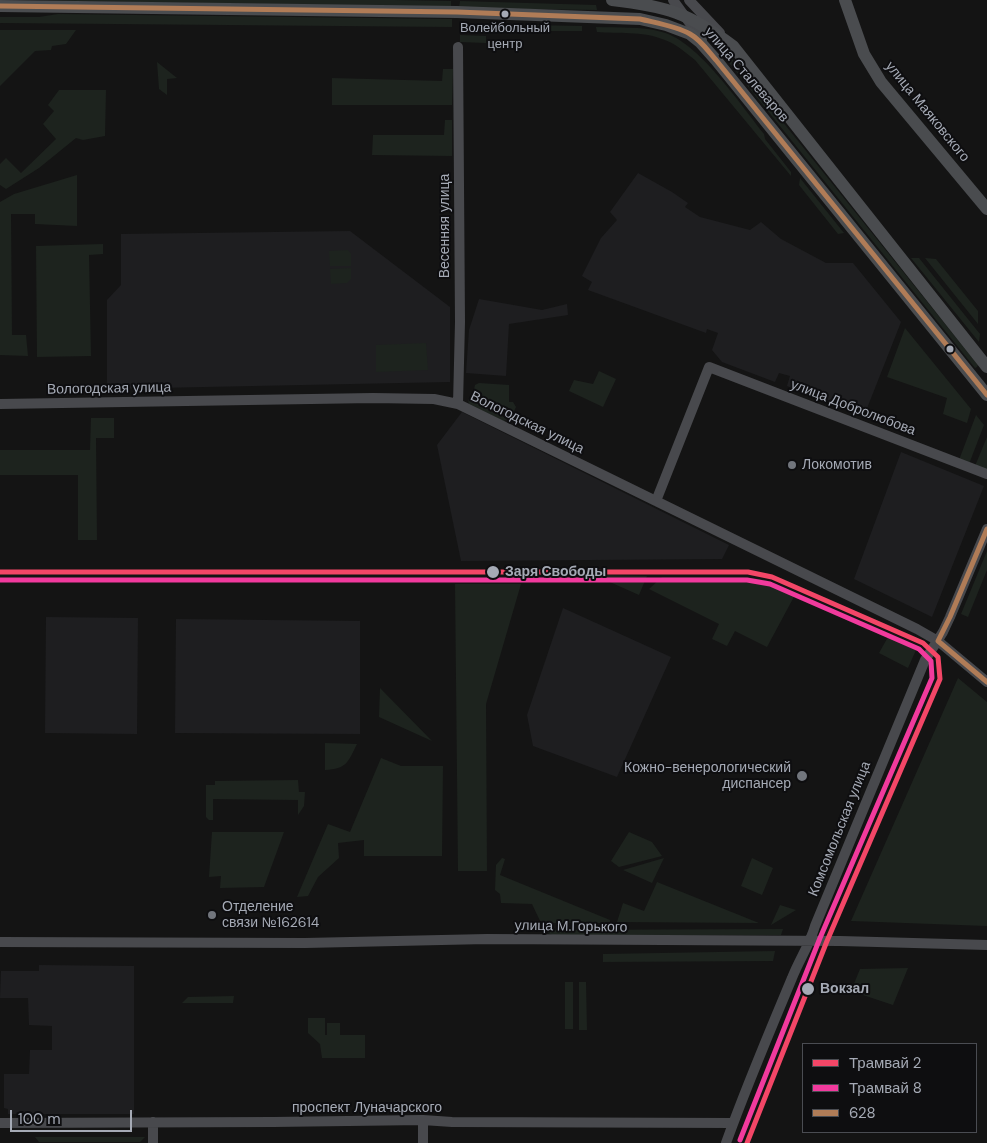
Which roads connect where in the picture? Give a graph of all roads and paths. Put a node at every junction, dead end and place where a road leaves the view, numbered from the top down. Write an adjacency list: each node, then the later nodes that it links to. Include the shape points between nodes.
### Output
1 (612, 0): 6 (main road, улица Сталеваров, via 641,3)
2 (673, 0): 6 (street)
3 (689, 0): 7 (street)
4 (844, 0): 10 (main road, улица Маяковского, via 864,54 881,82)
5 (0, 6): 9 (main road, улица Сталеваров, via 457,12 640,19 690,34)
6 (684, 15): 7 (main road, улица Сталеваров); 9 (street)
7 (733, 46): 11 (main road, улица Сталеваров)
8 (458, 47): 14 (street, Весенняя улица)
9 (716, 60): 12 (main road, улица Сталеваров)
10 (987, 209)
11 (987, 367)
12 (987, 395)
13 (0, 404): 14 (street, Вологодская улица, via 434,398)
14 (458, 404): 16 (street, Вологодская улица)
15 (987, 474): 16 (street, улица Добролюбова, via 709,366)
16 (656, 501): 18 (street, Вологодская улица)
17 (987, 529): 18 (street, Комсомольская улица)
18 (938, 641): 19 (street, Вологодская улица); 21 (street, Комсомольская улица, via 925,660)
19 (987, 682)
20 (0, 942): 21 (street, улица М.Горького, via 305,943 486,939)
21 (810, 942): 22 (street, улица М.Горького); 26 (street, Комсомольская улица)
22 (987, 945)
23 (423, 1120): 24 (street, проспект Луначарского); 26 (street, проспект Луначарского); 28 (street)
24 (153, 1122): 25 (street, проспект Луначарского); 27 (street)
25 (0, 1123)
26 (733, 1123): 29 (street, Комсомольская улица)
27 (153, 1143)
28 (423, 1143)
29 (726, 1143)

